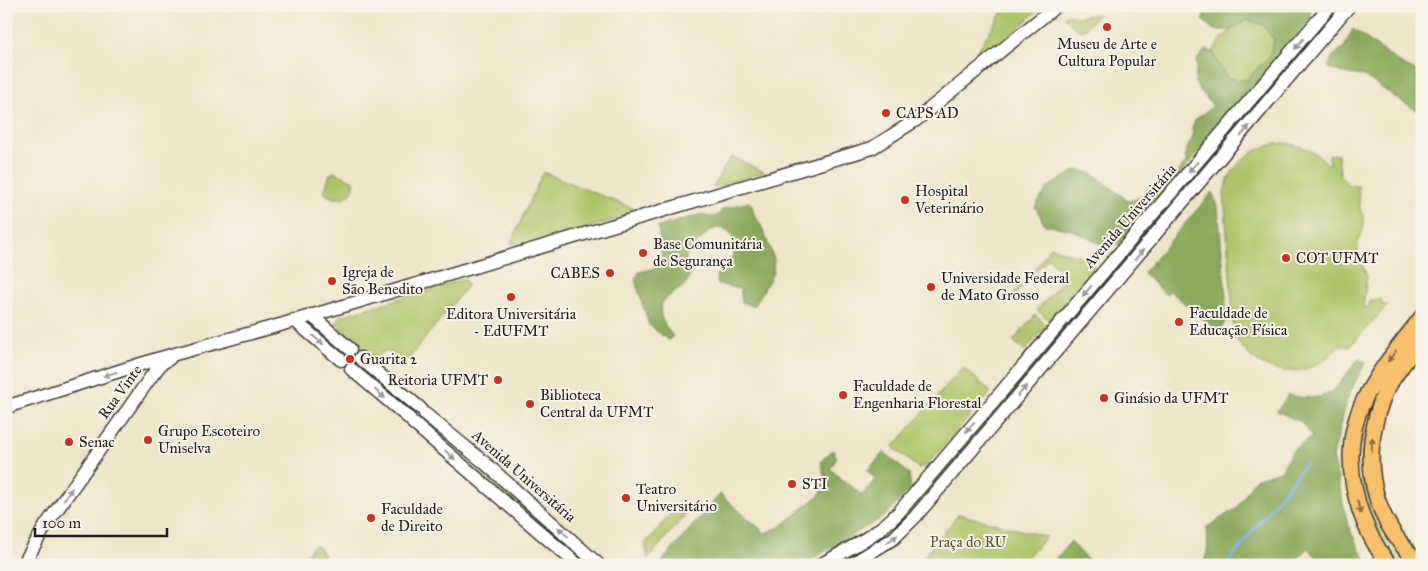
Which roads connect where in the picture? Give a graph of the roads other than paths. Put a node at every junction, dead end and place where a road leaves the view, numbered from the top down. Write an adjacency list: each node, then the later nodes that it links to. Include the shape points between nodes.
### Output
1 (1056, 6): 4 (street, via 916,120 872,148)
2 (1330, 6): 15 (street, Avenida Universitária, one-way to 15, via 889,523)
3 (1349, 6): 16 (street, one-way to 3, via 894,538 915,517)
4 (311, 315): 6 (street); 10 (street, Avenida Universitária)
5 (1422, 317): 17 (main road, one-way to 17, via 1370,390 1356,421 1352,444 1353,482 1362,516)
6 (294, 320): 8 (street); 11 (street, one-way to 11)
7 (1422, 340): 18 (main road, one-way to 7, via 1395,534 1378,502 1372,478 1371,440 1387,388)
8 (188, 350): 9 (street, one-way to 9); 12 (street, Rua Vinte, one-way to 8, via 46,525 152,374 165,361)
9 (6, 407)
10 (423, 411): 11 (street, via 426,419 423,423); 14 (street, Avenida Universitária, one-way to 10)
11 (412, 421): 13 (street, one-way to 13)
12 (23, 565)
13 (578, 565)
14 (599, 565)
15 (820, 565)
16 (850, 565)
17 (1389, 565)
18 (1421, 565)

